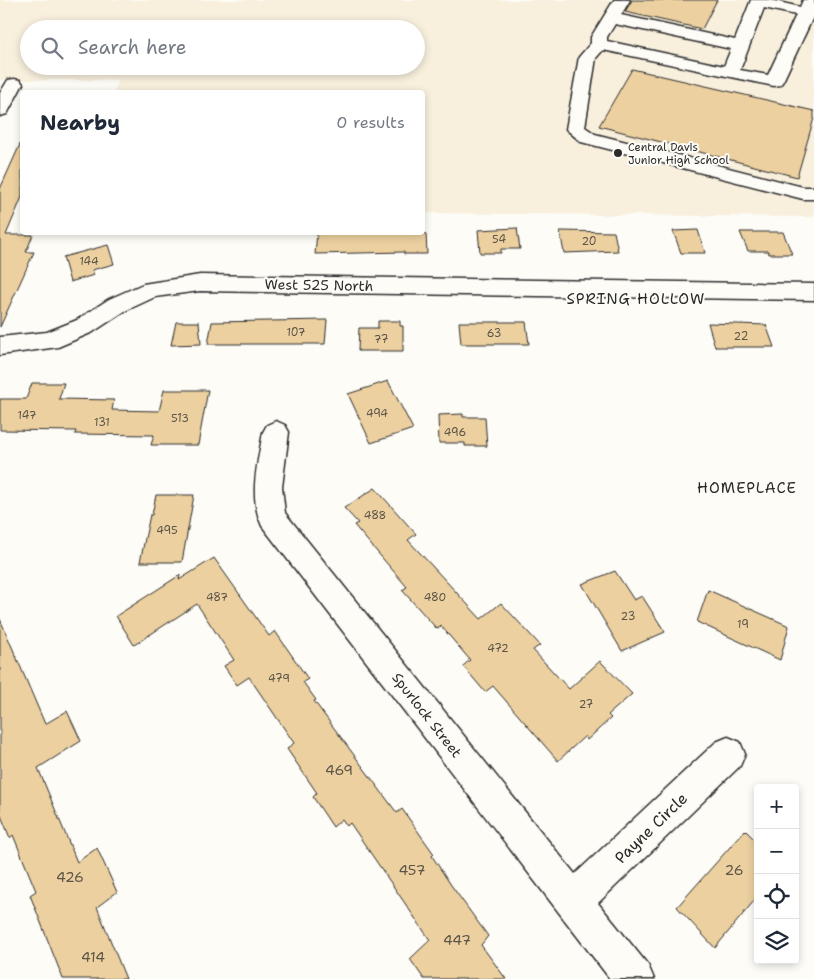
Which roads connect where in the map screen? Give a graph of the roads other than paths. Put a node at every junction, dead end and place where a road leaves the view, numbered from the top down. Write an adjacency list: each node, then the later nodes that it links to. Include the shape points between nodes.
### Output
1 (622, 0): 4 (street)
2 (758, 1): 3 (street); 6 (street)
3 (809, 6): 7 (street, via 774,80)
4 (611, 18): 5 (street); 6 (street)
5 (599, 44): 7 (street); 10 (street, via 588,57 575,129 588,138 803,193)
6 (741, 46): 7 (street)
7 (730, 73)
8 (14, 84): 9 (street)
9 (0, 110)
10 (814, 193)
11 (814, 292): 12 (street, West 525 North, via 200,283 151,290 50,341)
12 (0, 346)
13 (276, 432): 15 (street, Spurlock Street, via 268,487 272,517)
14 (728, 754): 15 (street, Payne Circle)
15 (573, 902): 16 (street, Spurlock Street)
16 (634, 979)

